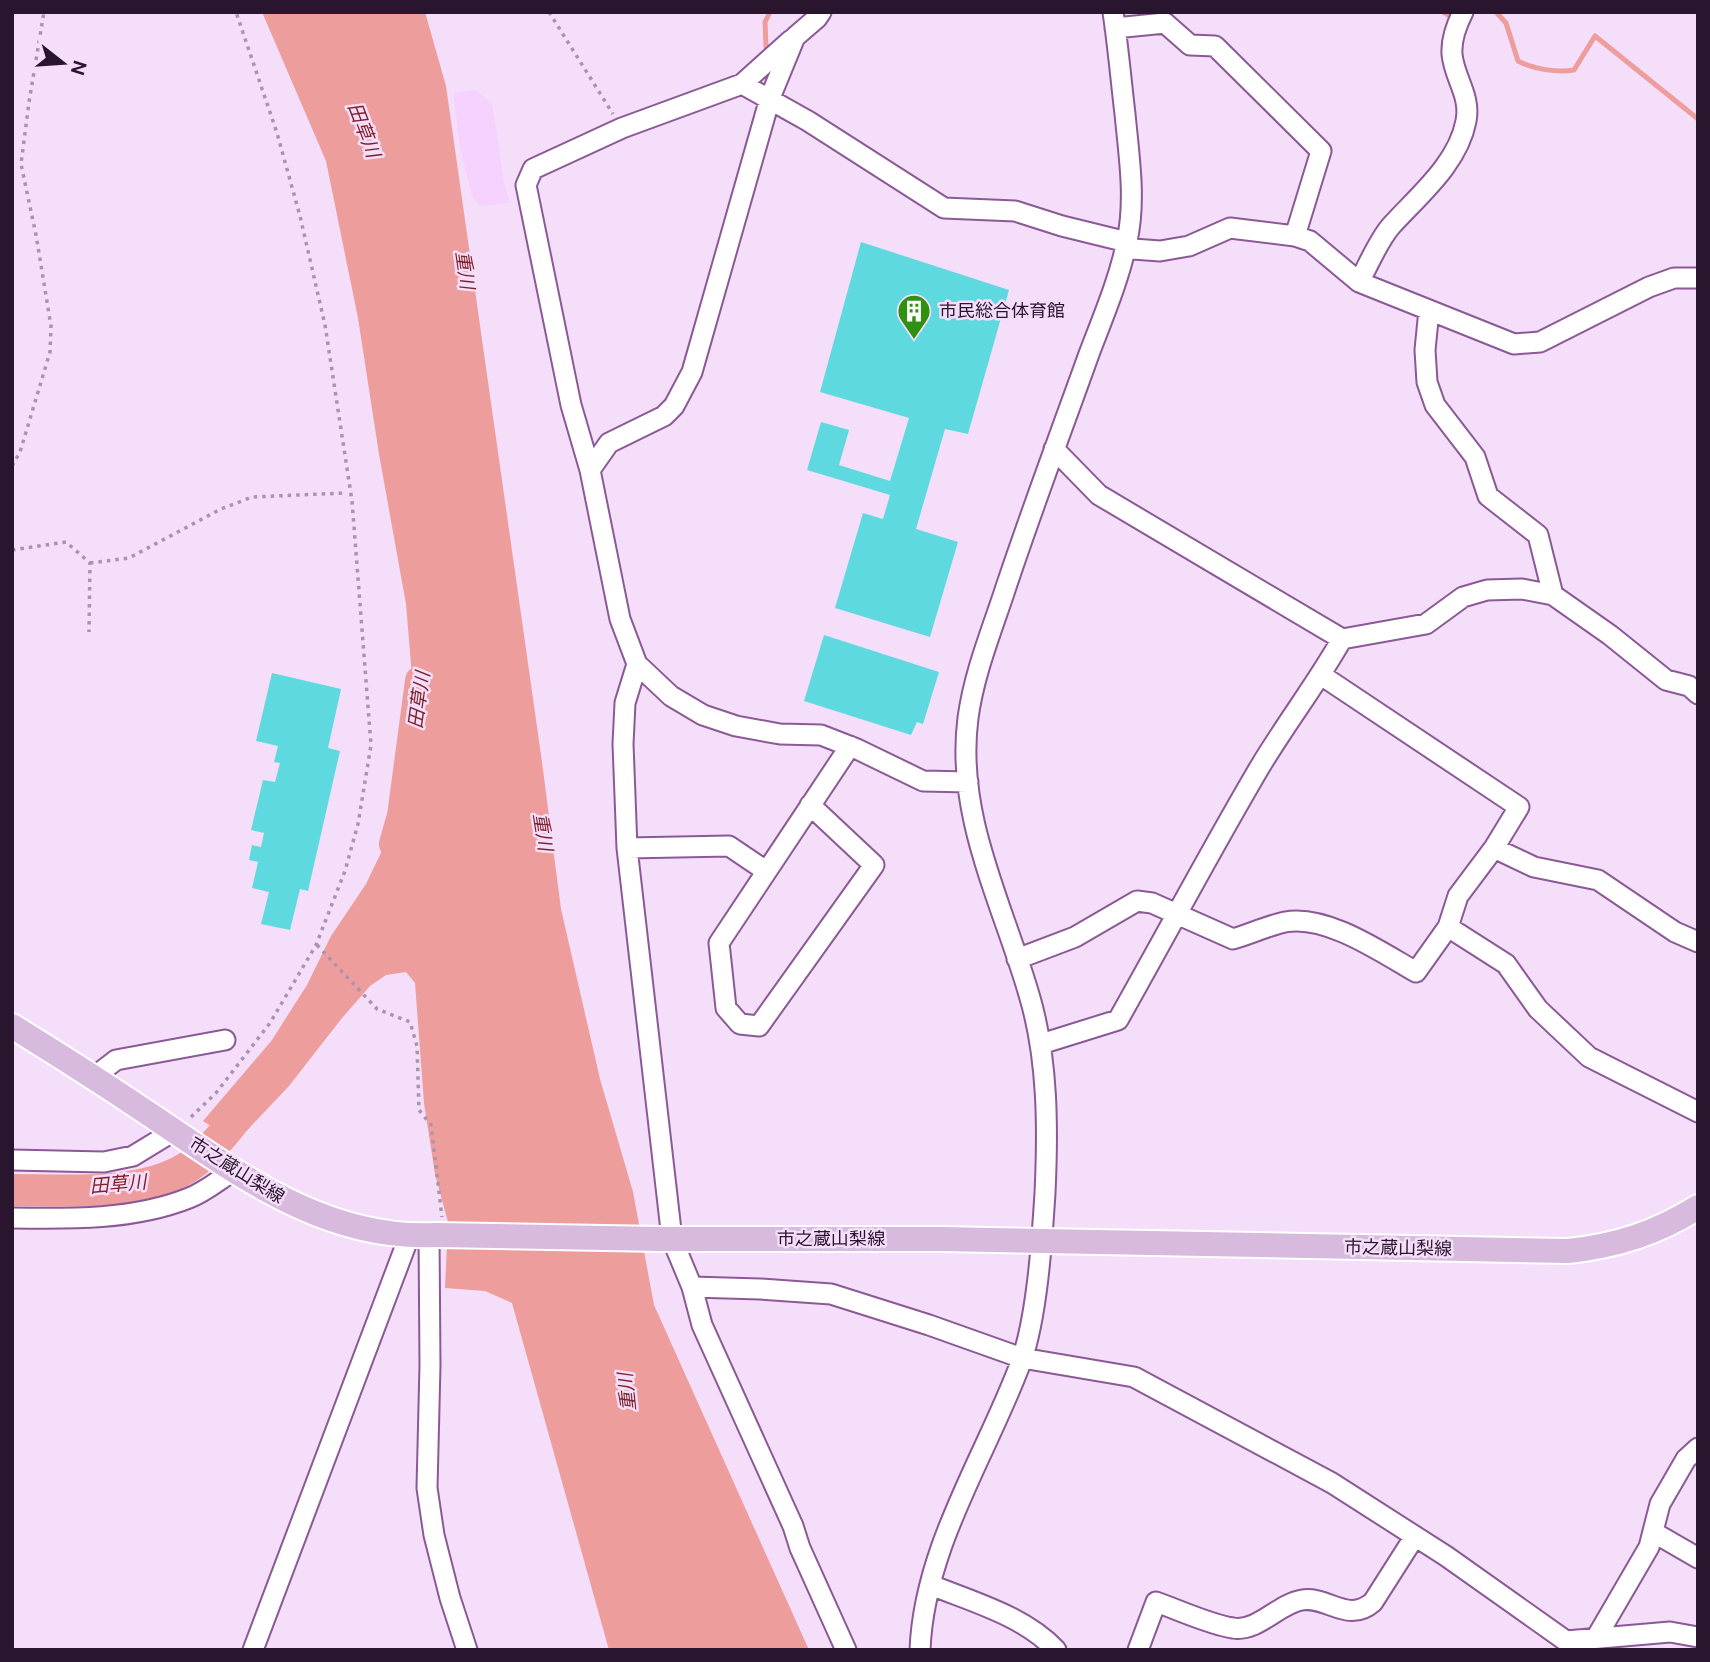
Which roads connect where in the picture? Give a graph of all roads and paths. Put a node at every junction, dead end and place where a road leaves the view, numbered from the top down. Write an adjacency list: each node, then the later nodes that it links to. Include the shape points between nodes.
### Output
1 (44, 12): 17 (path, via 21,164 51,326 50,352)
2 (236, 12): 37 (path, via 300,216 325,325 352,501 371,745 355,836)
3 (549, 12): 10 (path)
4 (821, 12): 7 (street)
5 (1463, 12): 14 (street, via 1451,51 1465,91 1466,121 1456,147 1422,197 1389,228)
6 (1114, 20): 11 (street, via 1165,23 1190,45 1215,46 1321,151); 12 (street, via 1130,166)
7 (794, 37): 8 (street); 9 (street)
8 (742, 84): 9 (street); 10 (street)
9 (770, 98): 12 (street, via 944,208 1015,211); 18 (street, via 692,372 664,416 609,443)
10 (622, 128): 18 (street, via 533,169 526,185 570,405)
11 (1295, 236): 12 (street, via 1230,228 1189,246 1160,251 1133,249); 14 (street, via 1310,242)
12 (1127, 242): 16 (street)
13 (1698, 278): 15 (street, via 1674,278 1649,287 1540,342 1514,344)
14 (1359, 282): 15 (street)
15 (1429, 310): 22 (street, via 1427,382 1435,405 1475,457 1488,496 1538,535)
16 (1054, 449): 24 (street, via 1099,495); 29 (street, via 975,685 968,720)
17 (12, 466)
18 (590, 470): 25 (street, via 620,619)
19 (345, 493): 21 (path, via 253,497 129,558)
20 (12, 550): 21 (path, via 66,542)
21 (90, 563): 23 (path)
22 (1553, 595): 24 (street, via 1522,589 1487,590 1463,597 1426,624); 27 (street, via 1666,680 1689,686)
23 (89, 632)
24 (1342, 639): 26 (street)
25 (637, 664): 28 (street, via 671,696 703,715 780,734 821,735); 31 (street, via 625,703)
26 (1321, 675): 32 (street, via 1519,807); 34 (street, via 1275,742)
27 (1698, 694)
28 (849, 746): 29 (street, via 923,781); 30 (street)
29 (968, 782): 38 (street, via 981,851)
30 (810, 806): 33 (street); 33 (street, via 874,865 759,1026 740,1024 726,1008 719,943)
31 (627, 848): 33 (street, via 729,846); 50 (street)
32 (1494, 848): 35 (street, via 1458,896); 36 (street, via 1534,867 1598,880 1675,932)
33 (766, 871)
34 (1177, 915): 35 (street, via 1233,939 1286,922 1305,922 1348,933 1416,972); 38 (street, via 1137,901 1075,937); 41 (street, via 1118,1020)
35 (1448, 927): 43 (street, via 1506,964 1538,1009 1589,1057)
36 (1698, 942)
37 (318, 946): 44 (path, via 270,1023 216,1093); 49 (path, via 377,1009 410,1022 417,1046 419,1110 431,1125)
38 (1017, 959): 41 (street)
39 (12, 1026): 42 (main road, 市之蔵山梨線)
40 (225, 1040): 42 (street, via 116,1060)
41 (1041, 1044): 51 (street, via 1045,1191)
42 (94, 1077): 44 (main road, 市之蔵山梨線)
43 (1698, 1112)
44 (177, 1133): 45 (street, via 133,1156 104,1162); 46 (main road, 市之蔵山梨線)
45 (12, 1160)
46 (232, 1168): 48 (street, via 191,1198 151,1210 66,1219); 49 (main road, 市之蔵山梨線, via 270,1194 312,1213 369,1231)
47 (1698, 1208): 51 (main road, 市之蔵山梨線, via 1631,1240 1568,1251)
48 (12, 1218)
49 (429, 1232): 50 (main road, 市之蔵山梨線, bridge); 62 (street); 63 (street, via 427,1488 434,1535)
50 (666, 1239): 51 (main road, 市之蔵山梨線); 52 (street)
51 (1040, 1241): 53 (street)
52 (692, 1287): 53 (street, via 831,1294); 64 (street, via 702,1325)
53 (1022, 1358): 56 (street, via 1134,1377 1332,1483); 58 (street, via 950,1526)
54 (1698, 1448): 55 (street, via 1686,1459 1660,1504)
55 (1653, 1532): 57 (street); 60 (street, via 1649,1547)
56 (1415, 1536): 61 (street); 67 (street, via 1366,1608 1344,1611 1313,1599 1298,1601 1248,1628 1234,1629 1156,1602)
57 (1698, 1558)
58 (931, 1585): 65 (street); 66 (street, via 1042,1635)
59 (1698, 1637): 60 (street, via 1670,1633)
60 (1596, 1639): 61 (street)
61 (1562, 1645)
62 (253, 1650)
63 (467, 1650)
64 (846, 1650)
65 (920, 1650)
66 (1056, 1650)
67 (1138, 1650)

